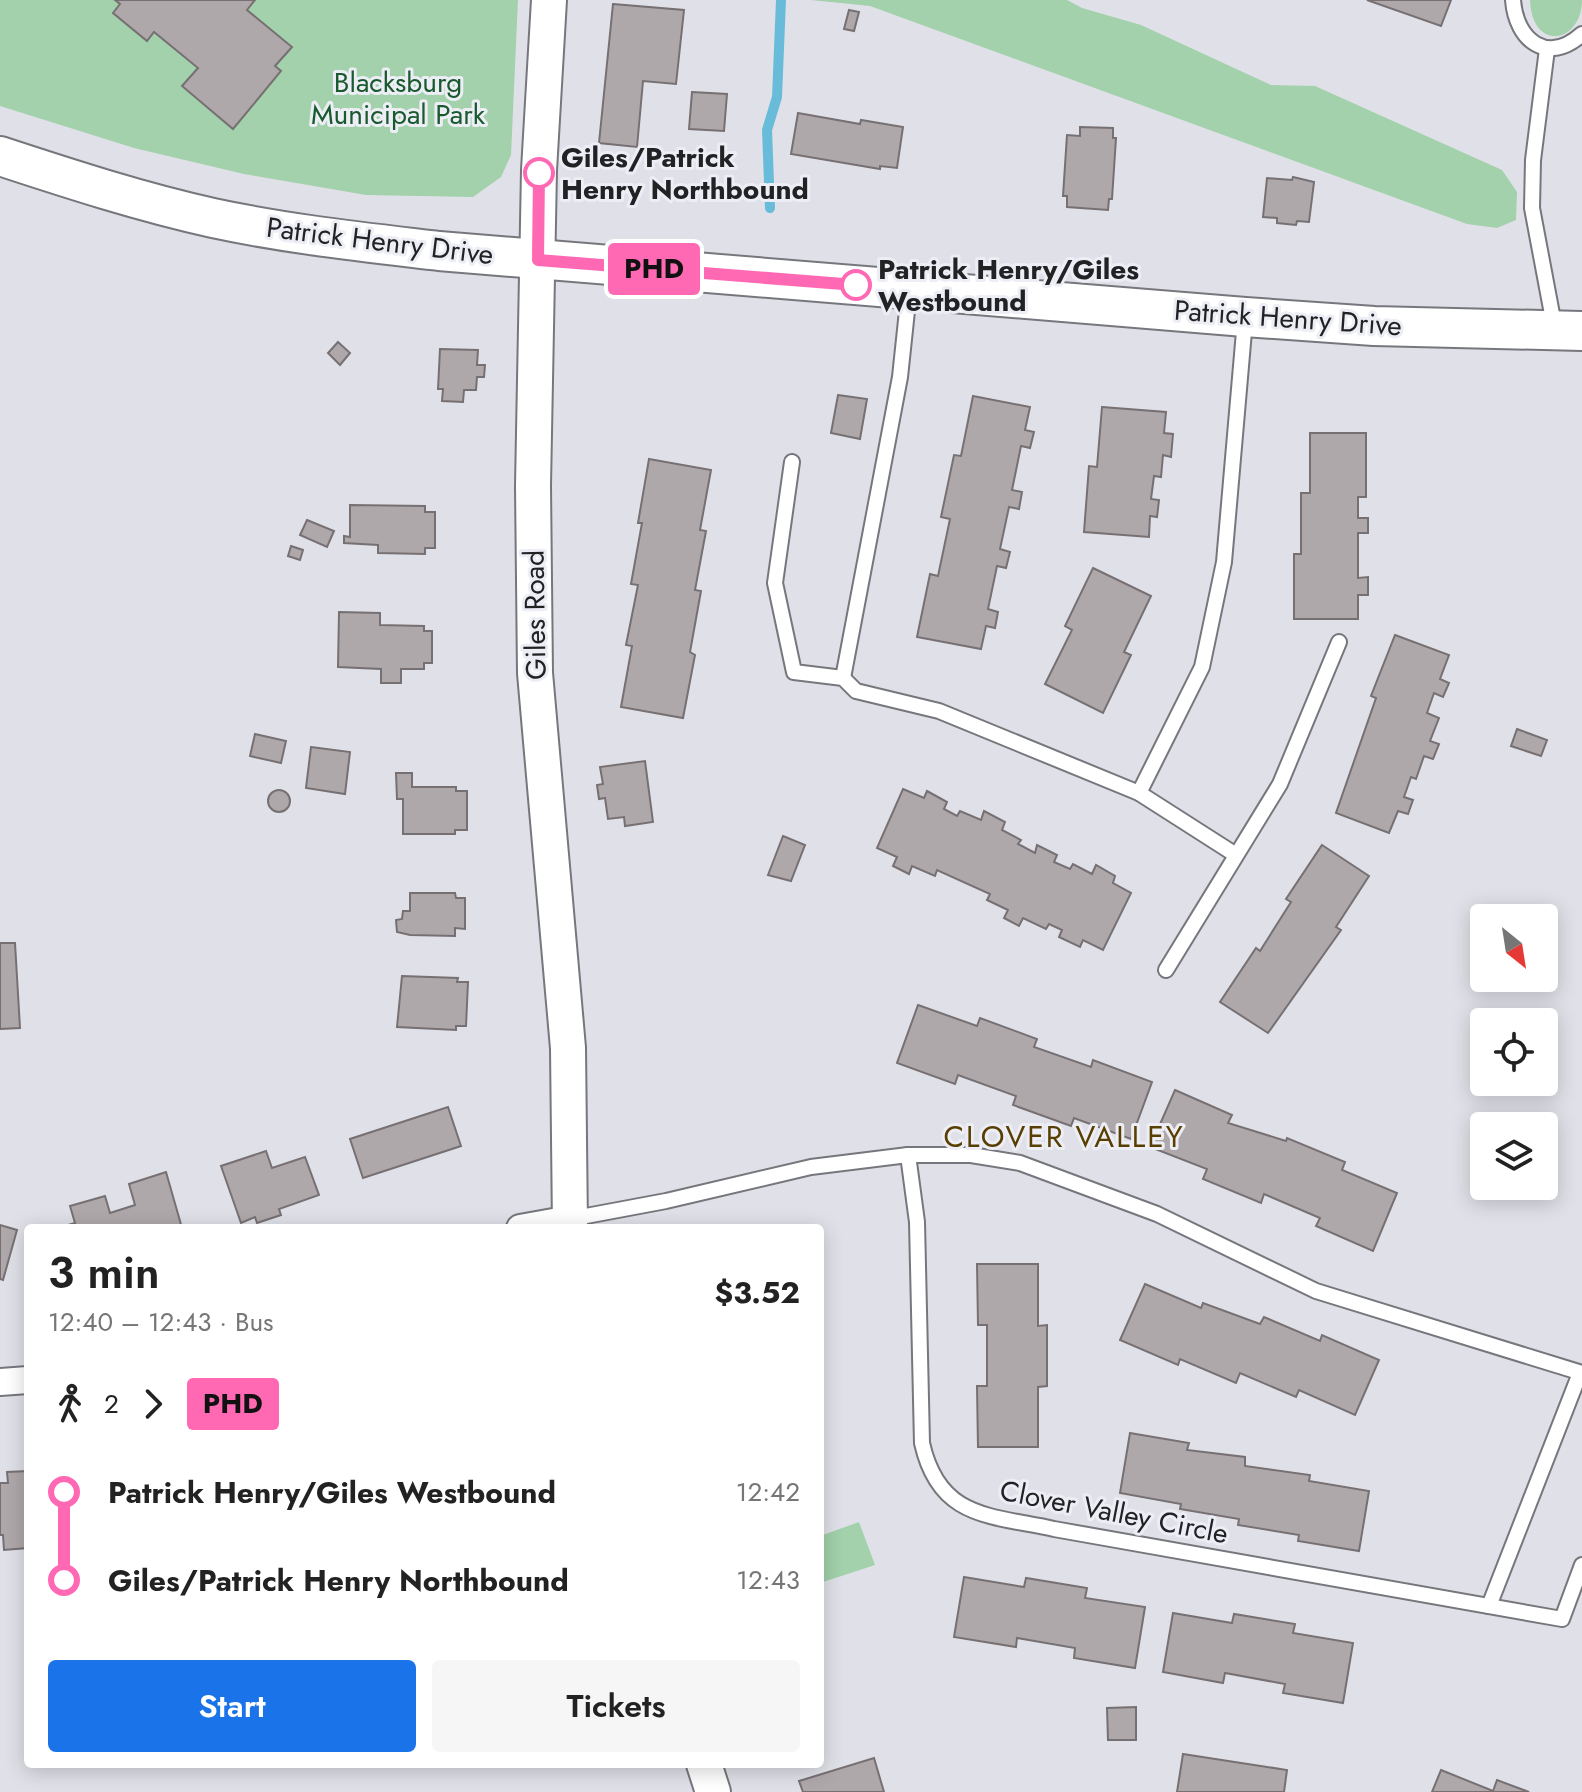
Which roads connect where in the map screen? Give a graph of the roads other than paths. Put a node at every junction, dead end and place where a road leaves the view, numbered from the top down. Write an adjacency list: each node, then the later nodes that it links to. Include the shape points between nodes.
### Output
1 (549, 0): 6 (street, Giles Road)
2 (1513, 0): 4 (lane, via 1523,32)
3 (1582, 34): 4 (lane, via 1561,48)
4 (1547, 49): 9 (lane, via 1532,208)
5 (0, 156): 6 (main road, Patrick Henry Drive, via 212,218 331,239)
6 (538, 260): 7 (main road, Patrick Henry Drive); 17 (street, Giles Road, via 535,673 568,1048)
7 (909, 290): 8 (main road, Patrick Henry Drive); 12 (lane, via 900,377)
8 (1245, 317): 9 (main road, Patrick Henry Drive); 13 (lane, via 1224,562 1202,667)
9 (1568, 331)
10 (792, 462): 12 (lane, via 775,583 794,672)
11 (1339, 642): 14 (lane, via 1280,784)
12 (843, 678): 13 (lane, via 856,691 939,711)
13 (1139, 793): 14 (lane)
14 (1236, 855): 15 (lane)
15 (1166, 970)
16 (908, 1155): 17 (lane, via 811,1167); 18 (lane, via 971,1155 1020,1163 1157,1214 1316,1291); 22 (lane, Clover Valley Circle, via 917,1222 922,1443 928,1468 956,1503 978,1513 1054,1529)
17 (570, 1224)
18 (1581, 1373): 22 (lane)
19 (24, 1380): 20 (street)
20 (0, 1382)
21 (1582, 1565): 22 (lane, Clover Valley Circle, via 1562,1619)
22 (1489, 1606)
23 (705, 1768): 24 (street)
24 (713, 1792)

